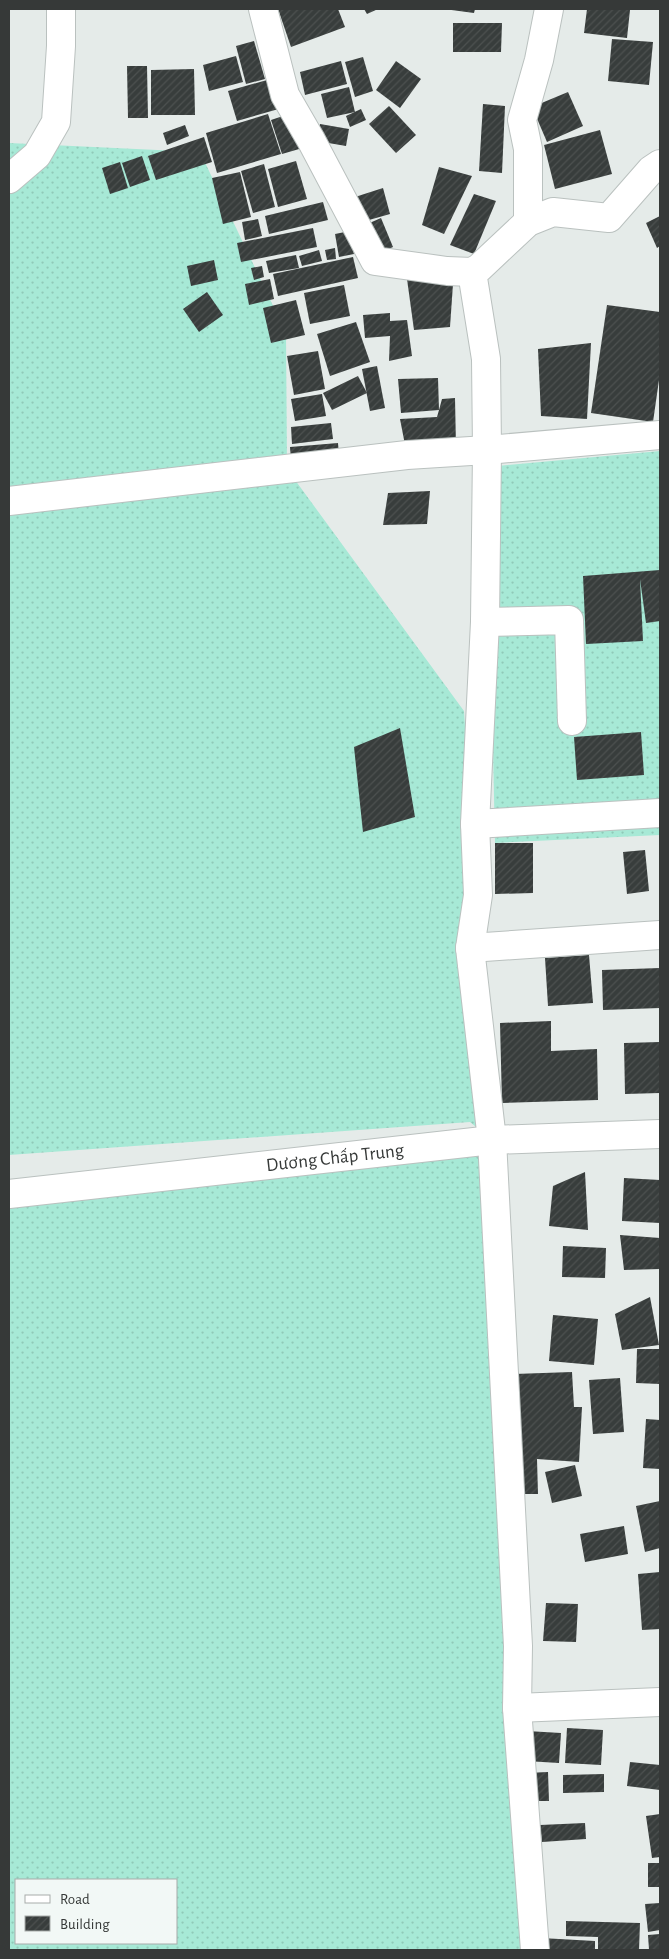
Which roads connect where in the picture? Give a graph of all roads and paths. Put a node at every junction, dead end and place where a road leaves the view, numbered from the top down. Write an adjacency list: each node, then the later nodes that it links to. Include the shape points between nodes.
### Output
1 (61, 9): 5 (street, via 56,122 37,155)
2 (262, 9): 7 (street, via 285,95 375,261)
3 (550, 9): 6 (street, via 522,120 528,149)
4 (660, 164): 6 (street, via 608,218 554,212)
5 (9, 179)
6 (528, 222): 7 (street)
7 (472, 272): 9 (street, via 486,359)
8 (660, 435): 9 (street)
9 (487, 450): 10 (street, via 408,455); 11 (street)
10 (9, 501)
11 (485, 622): 12 (street, via 570,620); 14 (street)
12 (572, 721)
13 (660, 813): 14 (street)
14 (475, 824): 16 (street, via 478,895)
15 (660, 935): 16 (street)
16 (470, 948): 18 (street)
17 (660, 1134): 18 (street, Dương Chấp Trung)
18 (492, 1140): 19 (street, Dương Chấp Trung); 21 (street, via 518,1646)
19 (9, 1194)
20 (660, 1702): 21 (street)
21 (517, 1708): 22 (street)
22 (535, 1950)

